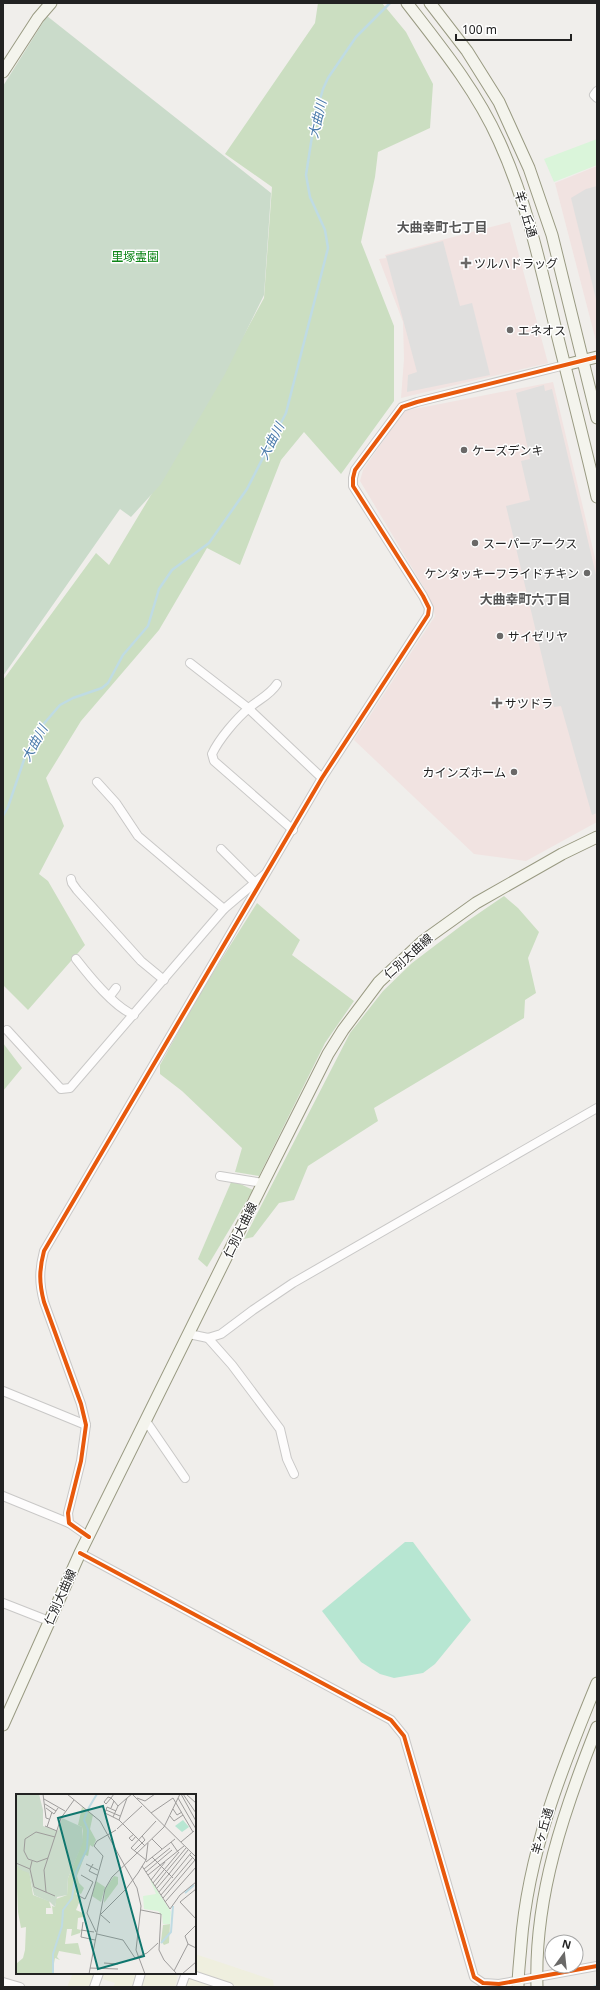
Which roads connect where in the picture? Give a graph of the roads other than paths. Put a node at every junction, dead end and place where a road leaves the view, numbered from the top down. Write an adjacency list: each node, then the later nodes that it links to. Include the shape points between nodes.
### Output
1 (52, 3): 4 (main road, via 38,18)
2 (407, 3): 9 (main road, 羊ヶ丘通, via 455,64 499,140 514,175 535,243)
3 (430, 3): 8 (main road, 羊ヶ丘通, via 467,51 499,102 521,147 540,194 552,235)
4 (3, 72)
5 (597, 91): 6 (street, via 594,95)
6 (597, 98)
7 (597, 357): 8 (main road)
8 (582, 361): 9 (main road); 10 (main road, 羊ヶ丘通)
9 (565, 365): 11 (main road, 羊ヶ丘通); 15 (street, via 402,408 356,470 353,486 429,608 419,630)
10 (597, 418)
11 (597, 497)
12 (190, 663): 14 (street)
13 (277, 684): 14 (street, via 273,691)
14 (248, 708): 15 (street); 17 (street, via 216,745 212,754 214,761)
15 (322, 778): 17 (street)
16 (97, 782): 23 (street, via 116,803 138,836)
17 (293, 830): 20 (street)
18 (597, 837): 32 (main road, 仁別大曲線, via 476,903 424,941 379,982 328,1054)
19 (221, 849): 22 (street)
20 (270, 870): 22 (street); 37 (street, via 44,1252 39,1270 39,1286)
21 (71, 879): 25 (street, via 77,890 115,933)
22 (255, 883): 23 (street)
23 (224, 909): 25 (street)
24 (76, 960): 27 (street)
25 (164, 980): 28 (street)
26 (116, 988): 27 (street)
27 (110, 996): 28 (street, via 124,1011)
28 (134, 1015): 29 (street, via 70,1088 61,1088)
29 (7, 1030)
30 (597, 1108): 34 (street, via 293,1283 221,1334)
31 (220, 1176): 32 (street)
32 (263, 1183): 33 (main road, 仁別大曲線)
33 (189, 1334): 34 (street); 36 (main road, 仁別大曲線)
34 (208, 1338): 38 (street, via 232,1365 280,1429 287,1459)
35 (3, 1391): 37 (street)
36 (146, 1420): 39 (street); 42 (main road, 仁別大曲線)
37 (86, 1425): 41 (street, via 81,1461 68,1513)
38 (294, 1474)
39 (185, 1478)
40 (3, 1496): 41 (street)
41 (69, 1523): 42 (street)
42 (89, 1537): 43 (main road, 仁別大曲線)
43 (80, 1553): 45 (main road, 仁別大曲線); 56 (street, via 391,1720 404,1736 474,1977 483,1983)
44 (3, 1603): 45 (street)
45 (49, 1621): 47 (main road, 仁別大曲線)
46 (597, 1683): 56 (main road, 羊ヶ丘通, via 560,1774 539,1840 527,1892)
47 (3, 1725)
48 (597, 1726): 55 (main road, 羊ヶ丘通, via 562,1821 550,1864 540,1923)
49 (597, 1966): 55 (street)
50 (99, 1974): 58 (street)
51 (141, 1974): 59 (street)
52 (186, 1974): 60 (street)
53 (189, 1974): 61 (street)
54 (3, 1982): 57 (street)
55 (536, 1983): 56 (street)
56 (518, 1984)
57 (20, 1987)
58 (94, 1987)
59 (137, 1987)
60 (181, 1987)
61 (229, 1987)

